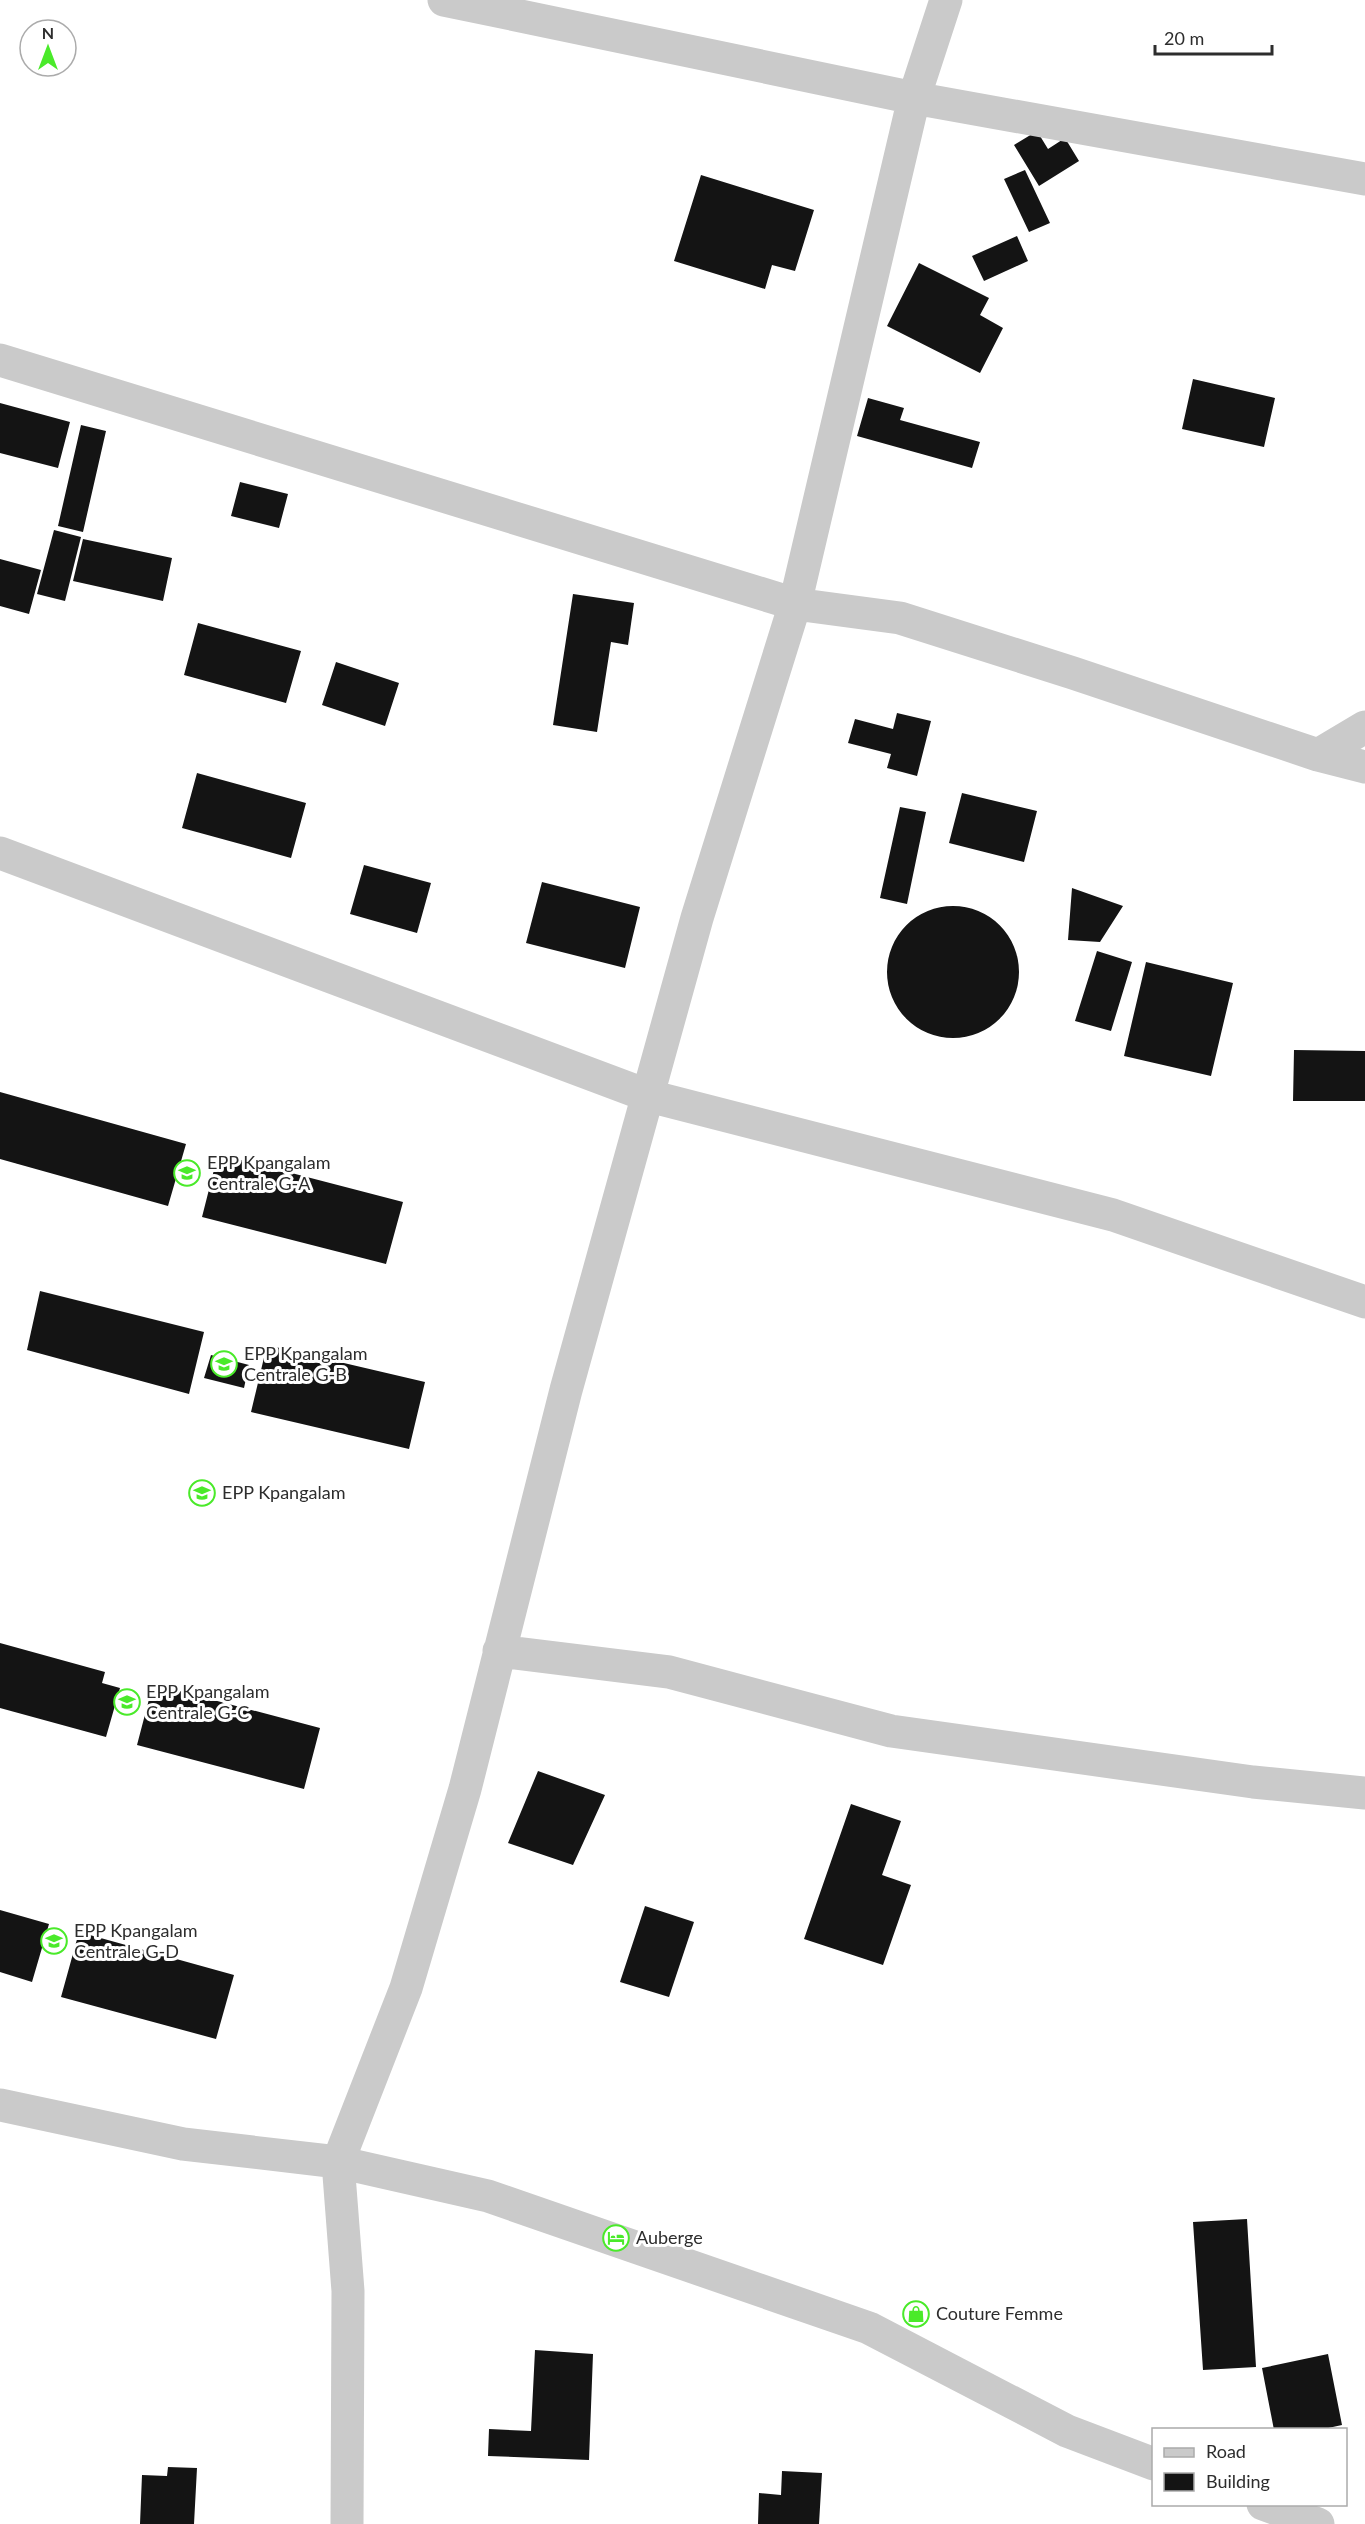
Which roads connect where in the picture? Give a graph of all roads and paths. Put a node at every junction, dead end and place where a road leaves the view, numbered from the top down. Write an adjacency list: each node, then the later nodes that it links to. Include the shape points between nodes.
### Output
1 (444, 0): 3 (street)
2 (946, 0): 3 (street)
3 (914, 98): 4 (street); 6 (street)
4 (1365, 178)
5 (0, 360): 6 (street)
6 (795, 604): 8 (street, via 900,618); 11 (street, via 697,918)
7 (1365, 727): 8 (street)
8 (1318, 755): 9 (street)
9 (1365, 767)
10 (0, 853): 11 (street)
11 (649, 1096): 12 (street, via 1113,1215); 13 (street, via 566,1390)
12 (1365, 1302)
13 (499, 1651): 14 (street, via 669,1672 891,1731 1252,1782); 16 (street, via 465,1789 406,1988)
14 (1365, 1793)
15 (0, 2105): 16 (street, via 183,2144)
16 (338, 2163): 17 (street, via 488,2196 869,2328 1067,2431); 19 (street, via 348,2291)
17 (1152, 2463)
18 (1266, 2506): 20 (street)
19 (347, 2524)
20 (1318, 2524)

